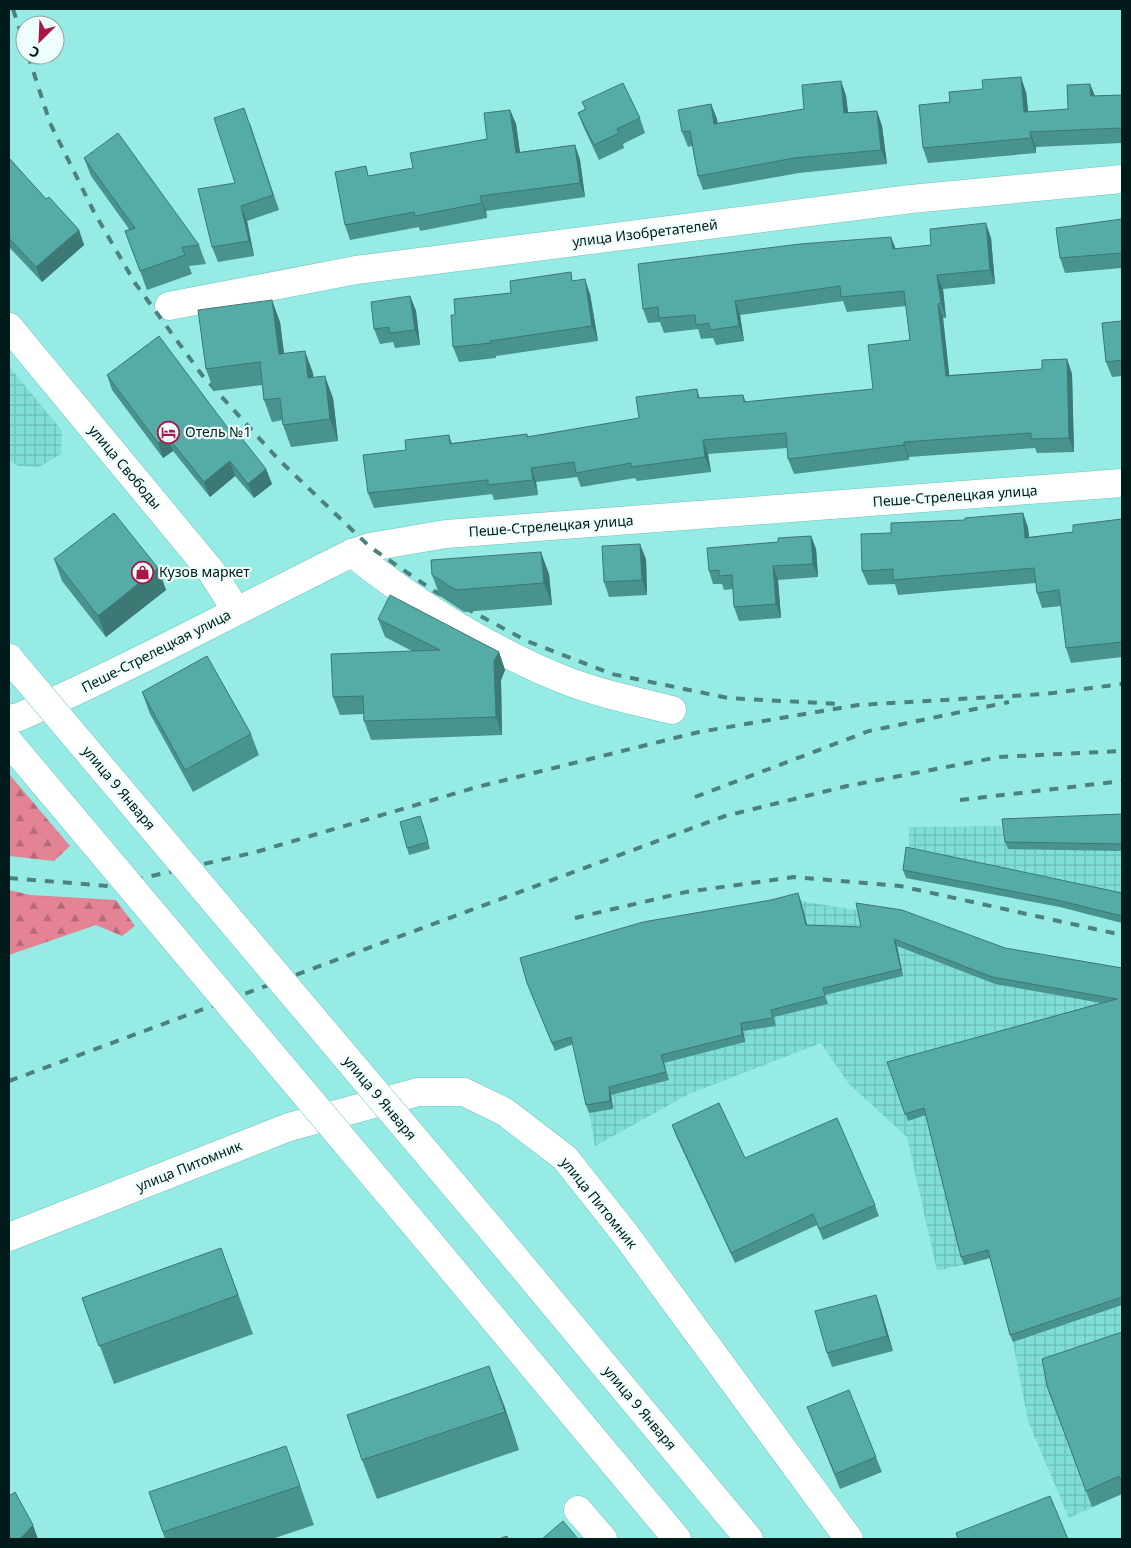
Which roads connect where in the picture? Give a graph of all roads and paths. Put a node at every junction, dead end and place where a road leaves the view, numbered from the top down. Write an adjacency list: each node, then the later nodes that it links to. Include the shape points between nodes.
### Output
1 (1122, 179): 2 (street, улица Изобретателей, via 911,198 366,269)
2 (169, 306)
3 (9, 327): 6 (street, улица Свободы, via 212,571)
4 (1122, 483): 5 (street, Пеше-Стрелецкая улица, via 446,534)
5 (352, 553): 6 (street, Пеше-Стрелецкая улица); 8 (street, via 424,606 533,666 599,692)
6 (236, 610): 9 (street, Пеше-Стрелецкая улица, via 93,684)
7 (9, 658): 15 (street, улица 9 Января, bridge)
8 (672, 710)
9 (14, 718)
10 (9, 742): 14 (street, bridge)
11 (9, 1237): 16 (street, улица Питомник, via 288,1126 418,1092 464,1092 505,1112 565,1158 626,1235)
12 (578, 1510): 13 (street)
13 (603, 1539)
14 (677, 1539)
15 (749, 1539)
16 (849, 1539)

